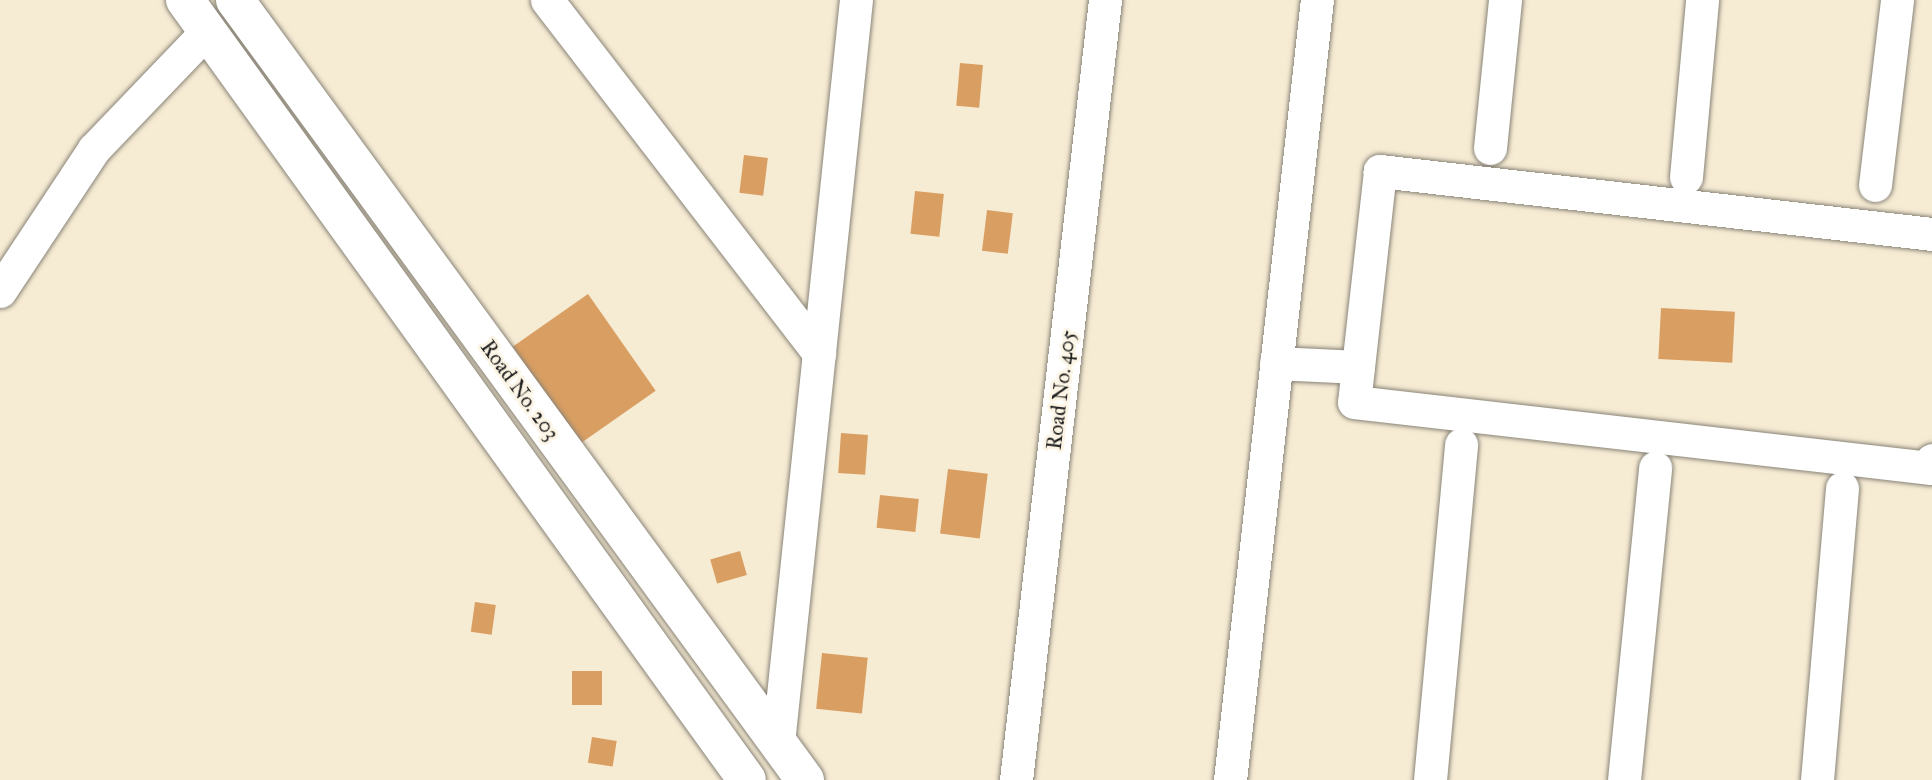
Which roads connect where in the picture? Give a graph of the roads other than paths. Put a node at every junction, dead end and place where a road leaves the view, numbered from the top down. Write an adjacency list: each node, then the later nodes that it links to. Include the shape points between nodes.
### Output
1 (185, 0): 10 (street, Road No. 203)
2 (235, 0): 23 (street, Road No. 203)
3 (547, 0): 16 (street)
4 (856, 0): 16 (street)
5 (1105, 0): 24 (street, Road No. 405)
6 (1317, 0): 17 (street)
7 (1505, 0): 11 (street)
8 (1702, 0): 12 (street)
9 (1897, 0): 13 (street)
10 (207, 31): 15 (street, via 94,149); 25 (street, Road No. 203)
11 (1490, 148)
12 (1686, 177)
13 (1875, 185)
14 (1932, 234): 18 (street, via 1380,171)
15 (0, 291)
16 (819, 353): 23 (street)
17 (1276, 363): 18 (street); 27 (street)
18 (1358, 367): 20 (street, via 1353,402 1931,468)
19 (1461, 444): 28 (street)
20 (1932, 460)
21 (1655, 468): 29 (street)
22 (1842, 488): 30 (street)
23 (779, 743): 26 (street, Road No. 203)
24 (1023, 779)
25 (747, 780)
26 (804, 780)
27 (1230, 780)
28 (1430, 780)
29 (1624, 780)
30 (1817, 780)

